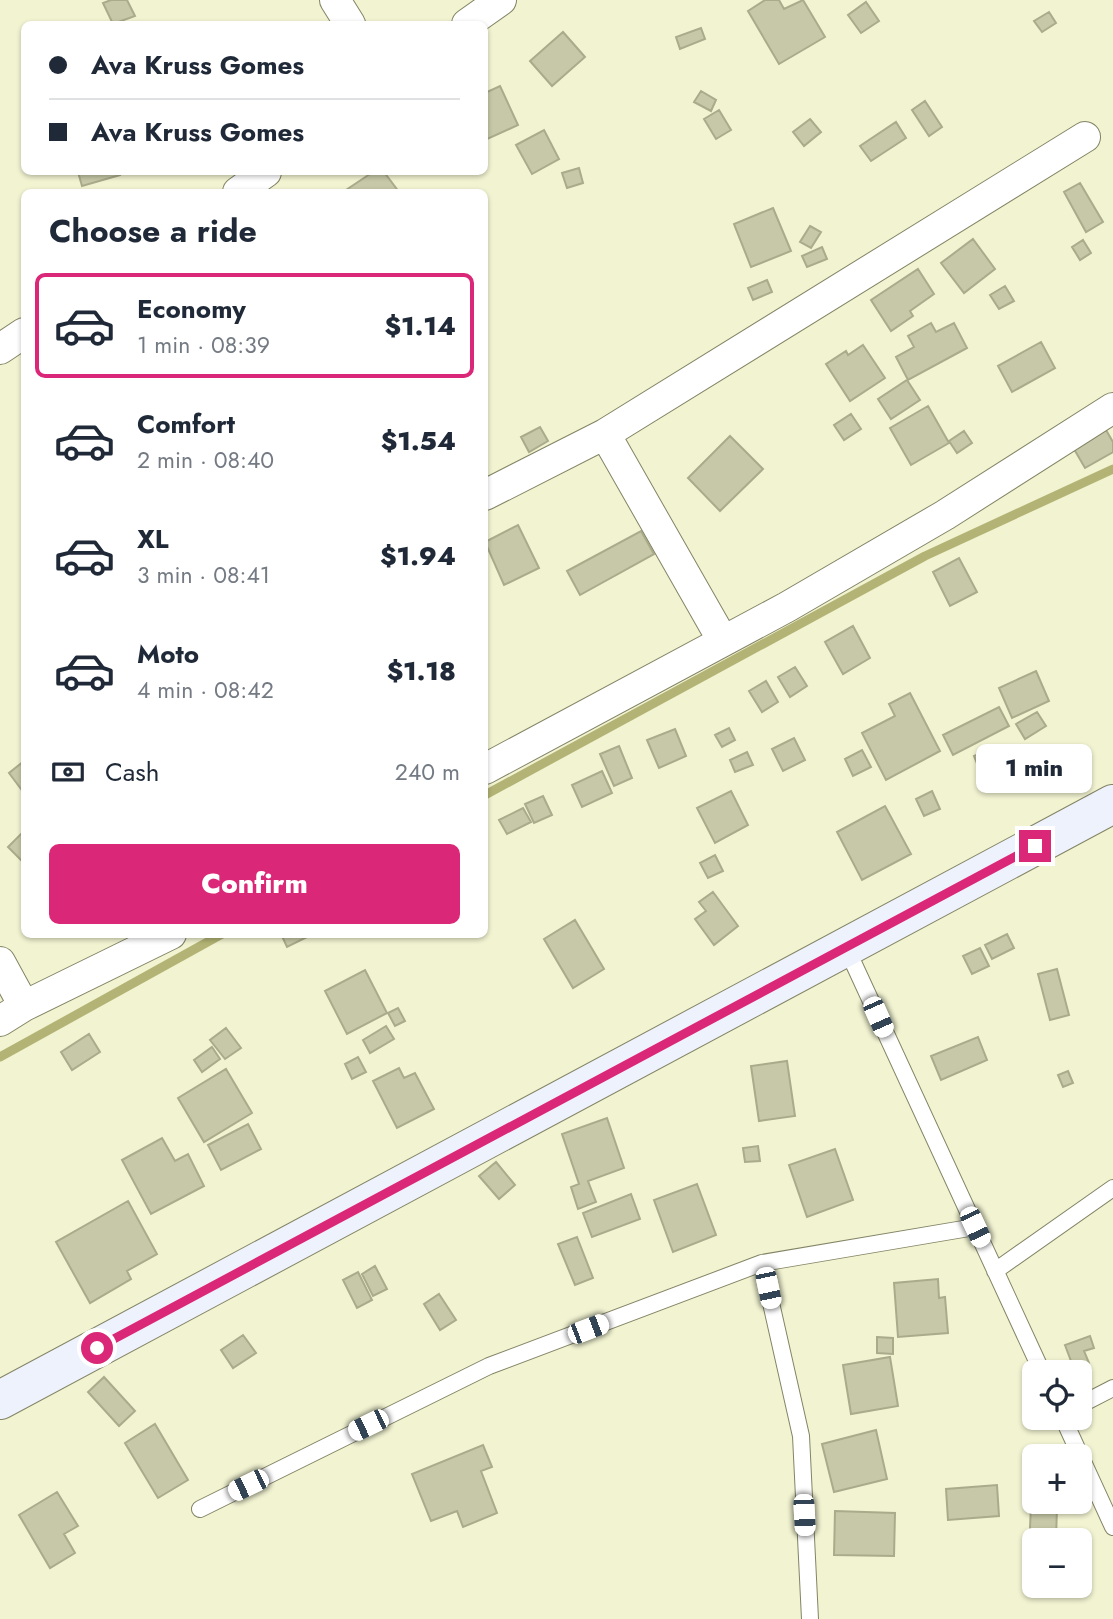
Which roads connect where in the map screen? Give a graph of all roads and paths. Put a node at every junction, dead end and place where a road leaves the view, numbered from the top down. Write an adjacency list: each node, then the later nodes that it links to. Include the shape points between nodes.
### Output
1 (335, 0): 3 (street)
2 (501, 0): 4 (street)
3 (348, 21)
4 (471, 21)
5 (1084, 136): 11 (street)
6 (262, 175): 7 (street)
7 (242, 189)
8 (21, 335): 9 (street)
9 (0, 349)
10 (1113, 408): 13 (street, via 945,515)
11 (605, 434): 12 (street); 13 (street)
12 (488, 493)
13 (723, 641): 14 (street)
14 (488, 767)
15 (1113, 804): 17 (street)
16 (163, 938): 19 (street)
17 (846, 947): 21 (lane); 27 (street)
18 (0, 962): 19 (street)
19 (12, 1014)
20 (1113, 1188): 23 (lane)
21 (975, 1227): 22 (lane); 23 (lane)
22 (762, 1263): 29 (lane, via 489,1366); 31 (lane, via 801,1436)
23 (995, 1271): 24 (lane)
24 (1036, 1360)
25 (1113, 1388): 26 (lane)
26 (1092, 1399)
27 (0, 1400)
28 (1069, 1430): 30 (lane)
29 (200, 1509)
30 (1113, 1527)
31 (810, 1619)

